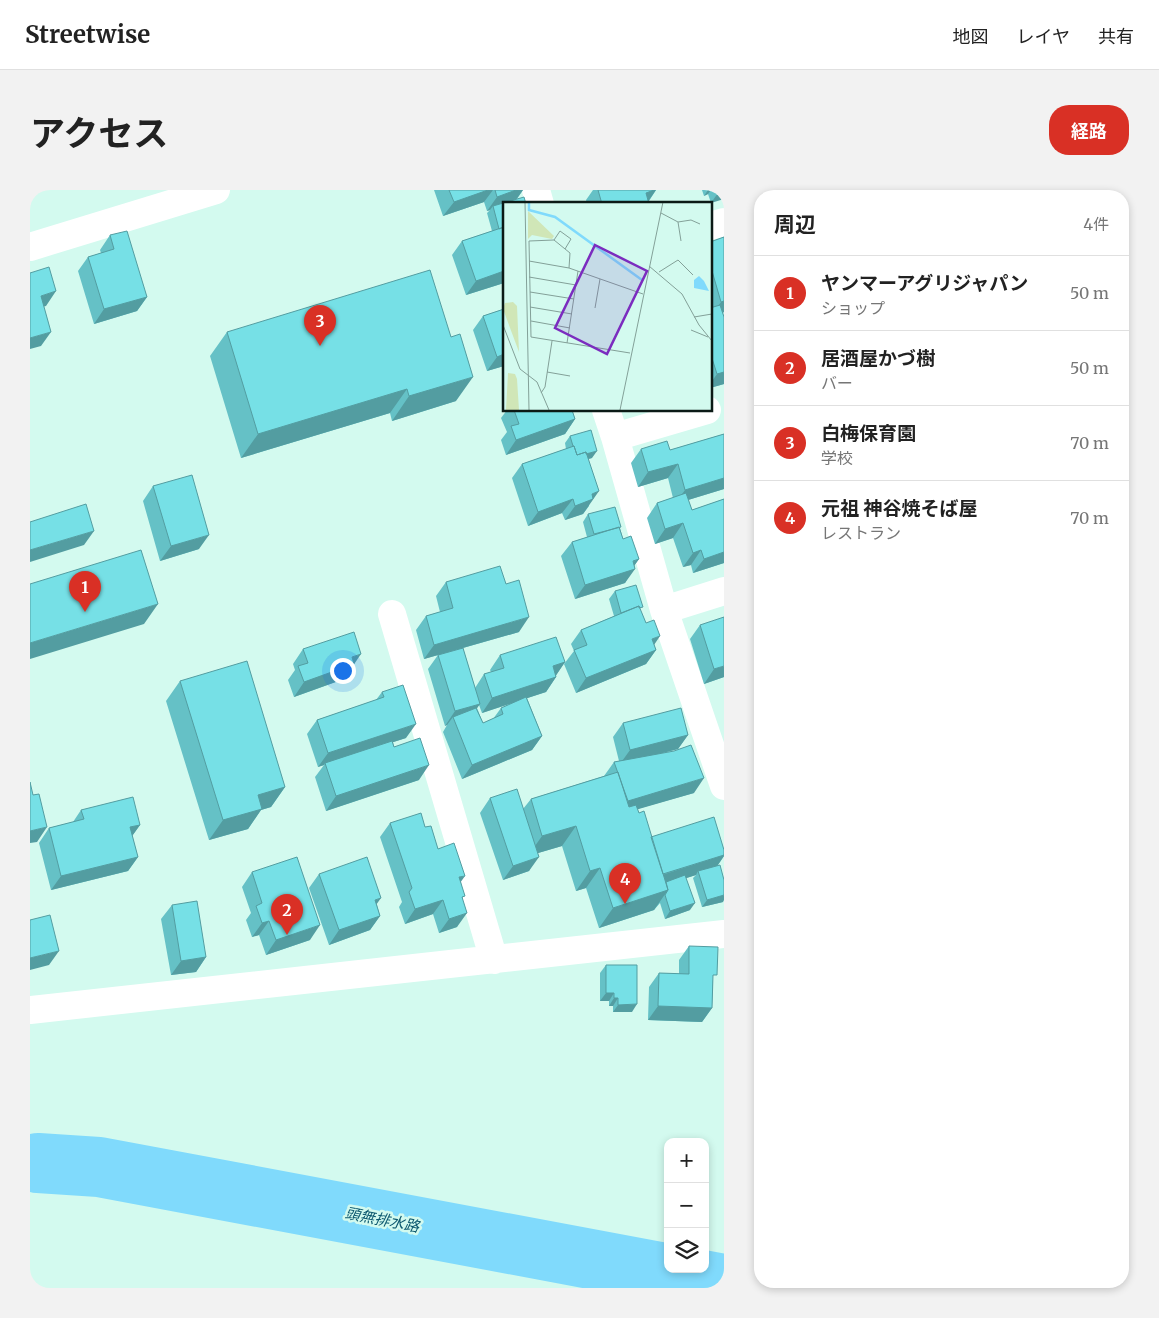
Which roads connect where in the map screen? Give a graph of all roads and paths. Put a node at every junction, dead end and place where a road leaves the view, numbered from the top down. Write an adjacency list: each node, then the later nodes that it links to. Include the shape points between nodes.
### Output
1 (216, 190): 2 (street)
2 (30, 247)
3 (724, 405): 4 (street)
4 (712, 409)
5 (606, 411): 7 (street)
6 (706, 411): 7 (street)
7 (615, 437): 9 (street)
8 (724, 591): 9 (street)
9 (664, 610): 11 (street)
10 (392, 614): 13 (street)
11 (722, 772)
12 (724, 934): 13 (street)
13 (494, 960): 14 (street)
14 (30, 1010)

